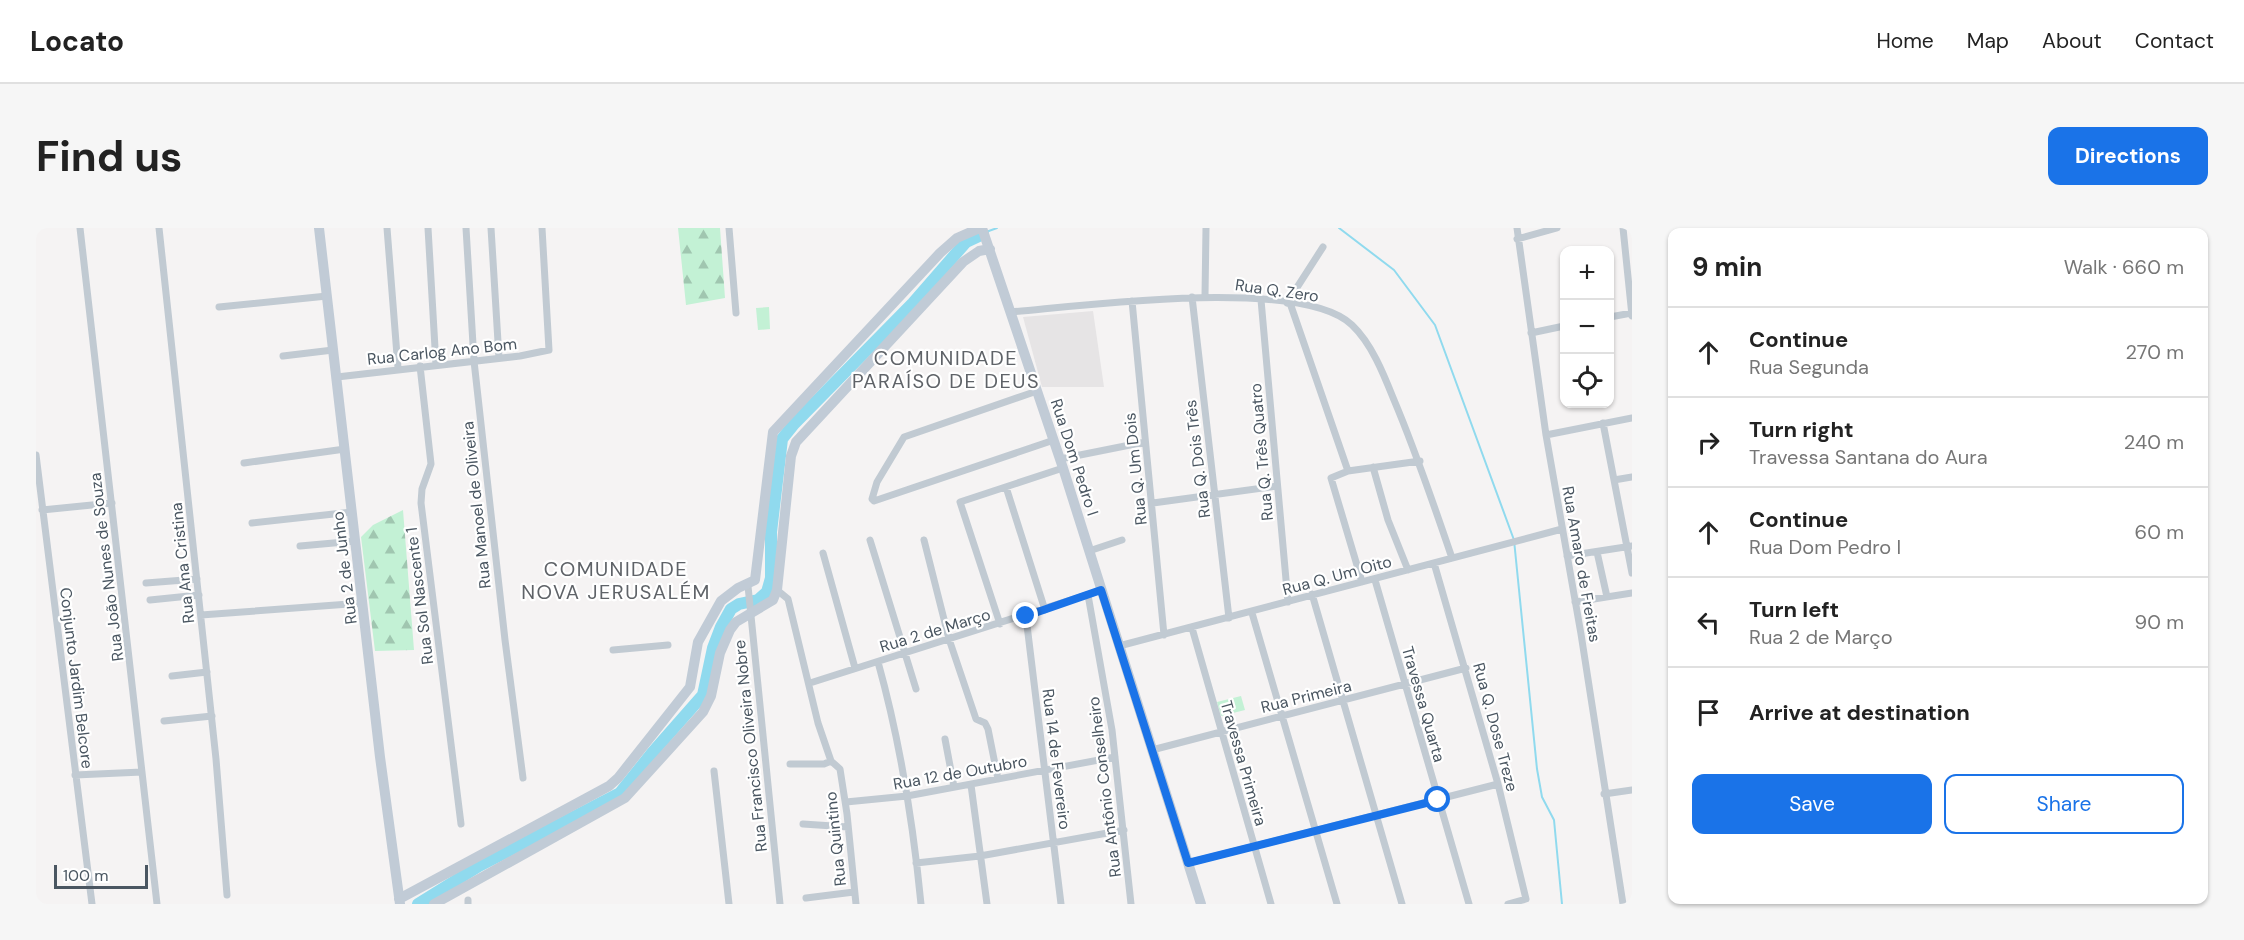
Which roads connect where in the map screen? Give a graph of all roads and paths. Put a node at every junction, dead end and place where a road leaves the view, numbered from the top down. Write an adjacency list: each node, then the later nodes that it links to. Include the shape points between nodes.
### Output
1 (80, 228): 58 (street, Rua João Nunes de Souza)
2 (159, 228): 77 (street, Rua Ana Cristina)
3 (319, 228): 18 (street, Rua 2 de Junho)
4 (387, 228): 37 (street)
5 (428, 228): 35 (street)
6 (466, 228): 34 (street, Rua Manoel de Oliveira)
7 (491, 228): 33 (street)
8 (542, 228): 33 (street, Rua Carlog Ano Bom, via 550,349)
9 (729, 228): 25 (street)
10 (982, 228): 16 (street, Rua Dom Pedro I); 153 (street, via 957,238 940,254 773,432 755,580 721,601 698,642 690,687 618,777 609,786)
11 (1206, 228): 19 (street)
12 (1517, 228): 15 (street, Rua Amaro de Freitas)
13 (1557, 228): 15 (street)
14 (1623, 228): 27 (street)
15 (1517, 239): 30 (street, Rua Amaro de Freitas)
16 (989, 246): 26 (street, Rua Dom Pedro I); 82 (street, via 963,262 796,442 791,456)
17 (1323, 247): 23 (street)
18 (327, 296): 24 (street); 31 (street, Rua 2 de Junho)
19 (1205, 296): 20 (street, Rua Q. Zero); 21 (street, Rua Q. Zero)
20 (1192, 297): 22 (street, Rua Q. Zero); 56 (street, Rua Q. Dois Três)
21 (1261, 300): 23 (street, Rua Q. Zero); 54 (street, Rua Q. Três Quatro)
22 (1132, 301): 26 (street, Rua Q. Zero); 44 (street, Rua Q. Um Dois)
23 (1289, 303): 47 (street, Rua Q. Zero, via 1333,313 1354,327 1385,377); 51 (street)
24 (219, 307)
25 (736, 312)
26 (1011, 312): 39 (street, Rua Dom Pedro I)
27 (1632, 314): 28 (street)
28 (1614, 316)
29 (1560, 327): 30 (street)
30 (1531, 333): 42 (street, Rua Amaro de Freitas)
31 (333, 350): 32 (street); 38 (street, Rua 2 de Junho)
32 (283, 356)
33 (499, 358): 34 (street, Rua Carlog Ano Bom)
34 (474, 361): 35 (street, Rua Carlog Ano Bom); 129 (street, Rua Manoel de Oliveira)
35 (436, 365): 36 (street, Rua Carlog Ano Bom)
36 (420, 366): 37 (street, Rua Carlog Ano Bom); 140 (street, Rua Sol Nascente 1, via 430,464 421,503)
37 (398, 368): 38 (street, Rua Carlog Ano Bom)
38 (337, 377): 45 (street, Rua 2 de Junho)
39 (1037, 391): 43 (street, Rua Dom Pedro I); 43 (street, via 904,437 877,482 872,494 874,501)
40 (1632, 418): 41 (street)
41 (1603, 423): 42 (street); 53 (street)
42 (1546, 435): 62 (street, Rua Amaro de Freitas)
43 (1054, 440): 49 (street, Rua Dom Pedro I)
44 (1145, 442): 49 (street); 57 (street, Rua Q. Um Dois)
45 (345, 449): 48 (street); 60 (street, Rua 2 de Junho)
46 (36, 455): 59 (street, Conjunto Jardim Belcore)
47 (1420, 461): 50 (street); 73 (street, Rua Q. Zero)
48 (244, 463)
49 (1062, 464): 55 (street); 69 (street, Rua Dom Pedro I)
50 (1372, 467): 51 (street); 75 (street)
51 (1348, 471): 79 (street, via 1335,475 1330,484)
52 (1632, 477): 53 (street)
53 (1614, 480): 68 (street)
54 (1277, 486): 56 (street); 90 (street, Rua Q. Três Quatro)
55 (1006, 487): 94 (street); 99 (street, via 960,502)
56 (1215, 493): 57 (street); 98 (street, Rua Q. Dois Três)
57 (1153, 502): 101 (street, Rua Q. Um Dois)
58 (112, 503): 59 (street); 127 (street, Rua João Nunes de Souza)
59 (42, 510): 128 (street, Conjunto Jardim Belcore)
60 (352, 512): 61 (street); 66 (street, Rua 2 de Junho)
61 (252, 523)
62 (1562, 529): 72 (street, Rua Amaro de Freitas); 73 (street, Rua Q. Um Oito)
63 (870, 540): 106 (street)
64 (924, 540): 102 (street)
65 (1122, 540): 69 (street)
66 (356, 541): 67 (street); 92 (street, Rua 2 de Junho)
67 (300, 546)
68 (1629, 546): 70 (street); 76 (street)
69 (1089, 551): 83 (street, Rua Dom Pedro I)
70 (1597, 552): 72 (street); 88 (street)
71 (823, 554): 108 (street)
72 (1567, 556): 91 (street, Rua Amaro de Freitas)
73 (1452, 558): 74 (street, Rua Q. Um Oito)
74 (1434, 563): 75 (street, Rua Q. Um Oito); 109 (street, Rua Q. Dose Treze)
75 (1408, 570): 78 (street, Rua Q. Um Oito)
76 (1632, 573)
77 (197, 579): 80 (street); 86 (street, Rua Ana Cristina)
78 (1375, 580): 79 (street, Rua Q. Um Oito); 113 (street, Travessa Quarta)
79 (1362, 582): 85 (street, Rua Q. Um Oito)
80 (146, 583)
81 (748, 585): 93 (street, Rua Francisco Oliveira Nobre)
82 (777, 590): 93 (street, via 772,600); 112 (street, Rua Quintino, via 788,599)
83 (1101, 590): 87 (street, Rua 2 de Março); 104 (street, Rua Dom Pedro I)
84 (1632, 593): 88 (street)
85 (1312, 594): 90 (street, Rua Q. Um Oito); 115 (street)
86 (199, 595): 89 (street); 96 (street, Rua Ana Cristina)
87 (1088, 595): 94 (street, Rua 2 de Março); 122 (street, Rua Antônio Conselheiro)
88 (1606, 597): 91 (street)
89 (150, 600)
90 (1288, 602): 95 (street, Rua Q. Um Oito)
91 (1575, 602): 135 (street, Rua Amaro de Freitas)
92 (363, 603): 96 (street); 153 (street, Rua 2 de Junho)
93 (750, 610): 156 (street, via 736,622 725,640 703,712 625,798); 158 (street, Rua Francisco Oliveira Nobre)
94 (1045, 610): 97 (street, Rua 2 de Março)
95 (1252, 613): 98 (street, Rua Q. Um Oito); 117 (street)
96 (201, 615): 110 (street, Rua Ana Cristina)
97 (1026, 616): 99 (street, Rua 2 de Março); 126 (street, Rua 14 de Fevereiro)
98 (1229, 618): 100 (street, Rua Q. Um Oito)
99 (1000, 624): 102 (street, Rua 2 de Março)
100 (1192, 628): 101 (street, Rua Q. Um Oito); 119 (street, Travessa Primeira)
101 (1164, 635): 104 (street, Rua Q. Um Oito)
102 (949, 639): 106 (street, Rua 2 de Março); 130 (street, via 976,719 988,729)
103 (668, 645): 105 (street)
104 (1119, 646): 121 (street, Rua Dom Pedro I)
105 (613, 650)
106 (903, 653): 107 (street, Rua 2 de Março); 114 (street)
107 (878, 662): 108 (street, Rua 2 de Março); 136 (street)
108 (855, 668): 112 (street, Rua 2 de Março)
109 (1466, 668): 113 (street, Rua Primeira); 131 (street, Rua Q. Dose Treze)
110 (207, 672): 111 (street); 116 (street, Rua Ana Cristina)
111 (172, 676)
112 (810, 683): 123 (street, Rua Quintino)
113 (1405, 685): 115 (street, Rua Primeira); 137 (street, Travessa Quarta)
114 (916, 689)
115 (1343, 700): 117 (street, Rua Primeira); 139 (street)
116 (212, 716): 118 (street); 151 (street, Rua Ana Cristina)
117 (1283, 716): 119 (street, Rua Primeira); 144 (street)
118 (164, 722)
119 (1221, 731): 121 (street, Rua Primeira); 146 (street, Travessa Primeira)
120 (945, 739): 133 (street)
121 (1152, 750): 149 (street, Rua Dom Pedro I)
122 (1115, 757): 126 (street, Rua 12 de Outubro); 143 (street, Rua Antônio Conselheiro)
123 (831, 761): 124 (street); 138 (street, Rua Quintino, via 840,770)
124 (790, 764)
125 (714, 771): 157 (street)
126 (1045, 771): 130 (street, Rua 12 de Outubro); 145 (street, Rua 14 de Fevereiro)
127 (142, 772): 128 (street); 155 (street, Rua João Nunes de Souza)
128 (75, 775): 154 (street, Conjunto Jardim Belcore)
129 (523, 778)
130 (998, 779): 132 (street, Rua 12 de Outubro)
131 (1498, 784): 137 (street); 169 (street, Rua Q. Dose Treze, via 1526,899)
132 (971, 785): 133 (street, Rua 12 de Outubro); 147 (street)
133 (954, 787): 136 (street, Rua 12 de Outubro)
134 (1632, 790): 135 (street)
135 (1604, 794): 170 (street, Rua Amaro de Freitas)
136 (908, 796): 138 (street, Rua 12 de Outubro); 148 (street)
137 (1438, 800): 139 (street); 168 (street, Travessa Quarta)
138 (846, 802): 142 (street, Rua Quintino)
139 (1376, 816): 144 (street); 167 (street)
140 (461, 824)
141 (803, 824): 142 (street)
142 (848, 827): 150 (street, Rua Quintino)
143 (1124, 830): 145 (street); 163 (street, Rua Antônio Conselheiro)
144 (1316, 830): 146 (street); 166 (street)
145 (1054, 842): 147 (street); 162 (street, Rua 14 de Fevereiro)
146 (1254, 847): 149 (street); 165 (street, Travessa Primeira)
147 (980, 855): 148 (street); 161 (street)
148 (916, 863): 160 (street)
149 (1188, 863): 164 (street, Rua Dom Pedro I)
150 (854, 892): 152 (street); 159 (street, Rua Quintino)
151 (227, 895)
152 (806, 898)
153 (400, 902)
154 (92, 904)
155 (157, 904)
156 (434, 904)
157 (729, 904)
158 (780, 904)
159 (856, 904)
160 (921, 904)
161 (987, 904)
162 (1061, 904)
163 (1131, 904)
164 (1201, 904)
165 (1271, 904)
166 (1337, 904)
167 (1402, 904)
168 (1469, 904)
169 (1508, 904)
170 (1623, 904)

